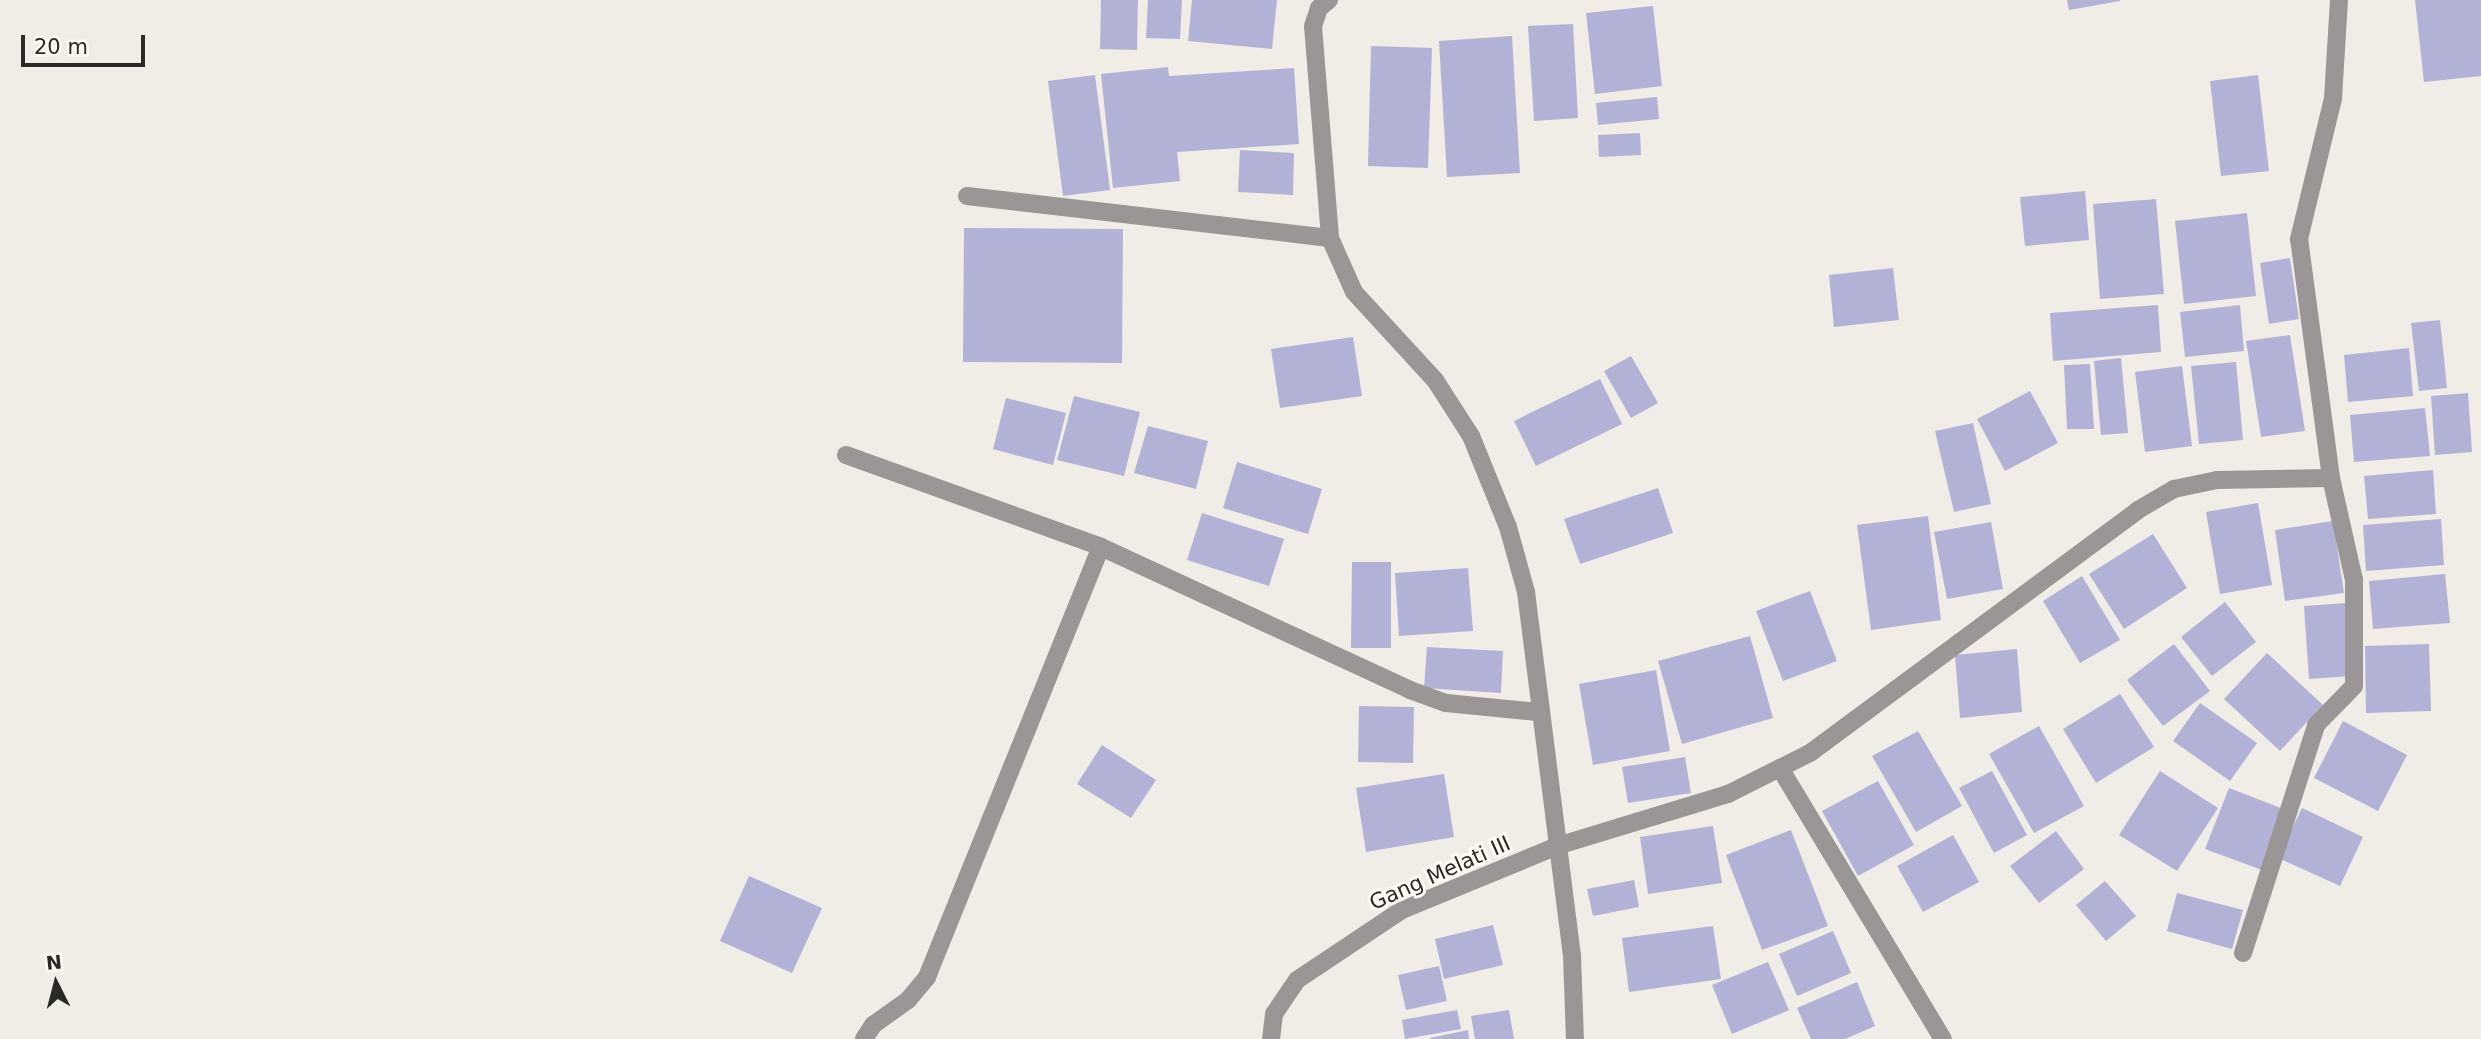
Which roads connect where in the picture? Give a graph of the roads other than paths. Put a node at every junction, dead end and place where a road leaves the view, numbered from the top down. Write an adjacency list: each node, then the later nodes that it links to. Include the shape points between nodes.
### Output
1 (1329, 0): 4 (street, via 1319,8 1313,26)
2 (2339, 0): 6 (street, via 2333,97 2299,239)
3 (967, 196): 4 (street)
4 (1330, 238): 8 (street, via 1354,292 1435,380 1471,436 1508,527 1526,592)
5 (846, 455): 7 (street)
6 (2331, 478): 9 (street, Gang Melati III, via 2217,480 2174,489 2138,510 1810,753); 11 (street, via 2354,580 2354,686 2316,725)
7 (1101, 547): 8 (street, via 1410,690 1446,703); 12 (street, via 927,977 908,1000 873,1025)
8 (1538, 712): 10 (street)
9 (1780, 768): 10 (street, Gang Melati III, via 1728,794); 15 (street)
10 (1556, 846): 13 (street, Gang Melati III, via 1402,910 1327,956 1282,996); 14 (street, via 1572,955)
11 (2243, 953)
12 (864, 1039)
13 (1271, 1039)
14 (1575, 1039)
15 (1942, 1039)

